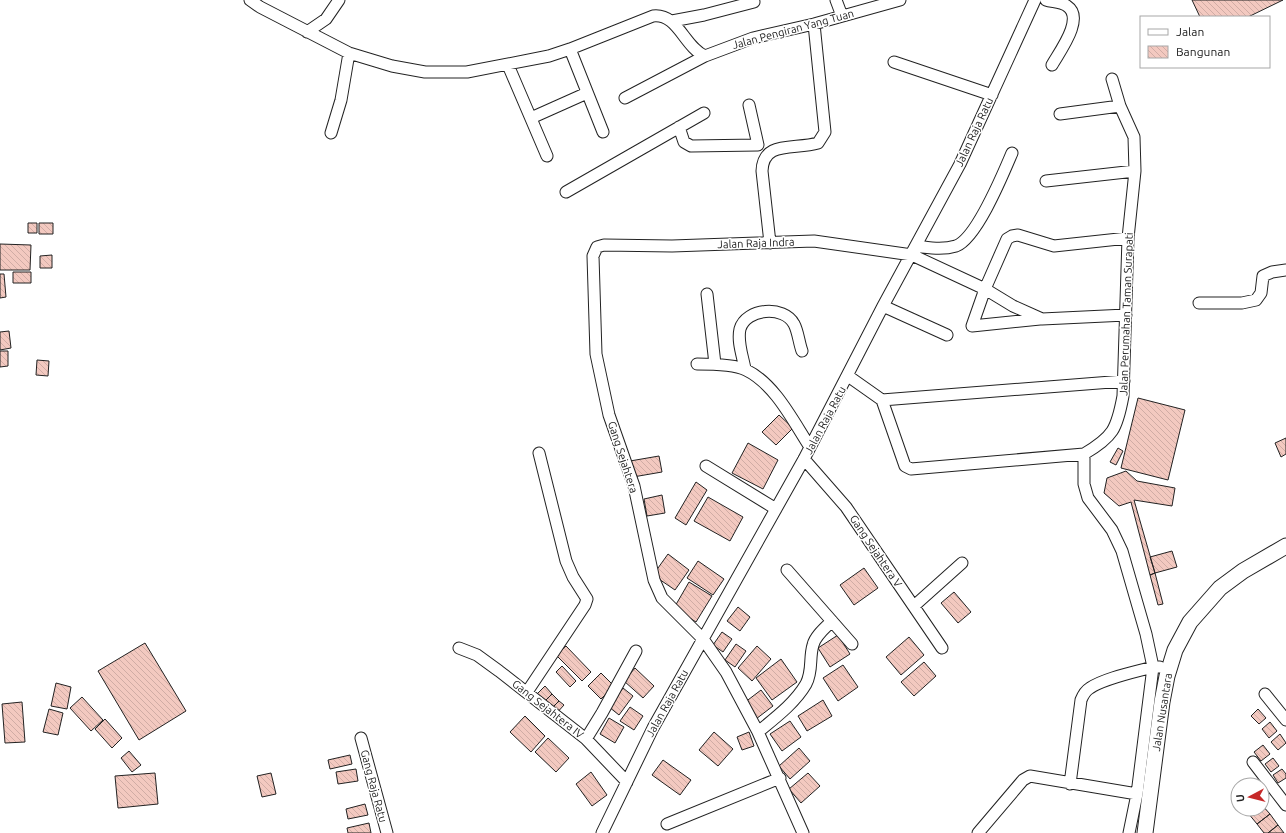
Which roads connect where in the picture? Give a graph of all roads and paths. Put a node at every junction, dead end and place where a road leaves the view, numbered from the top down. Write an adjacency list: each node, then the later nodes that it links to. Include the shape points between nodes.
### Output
1 (250, 0): 12 (street, via 260,8)
2 (339, 0): 12 (street, via 326,19)
3 (836, 0): 9 (street)
4 (900, 0): 8 (street, Jalan Pengiran Yang Tuan)
5 (1035, 0): 21 (street, Jalan Raja Ratu)
6 (1046, 0): 18 (street, via 1066,5 1074,16 1070,31)
7 (754, 2): 10 (street)
8 (881, 3): 9 (street, Jalan Pengiran Yang Tuan)
9 (842, 16): 11 (street, Jalan Pengiran Yang Tuan)
10 (672, 21): 13 (street, via 662,16 645,18); 15 (street, via 699,53)
11 (814, 24): 15 (street, Jalan Pengiran Yang Tuan, via 753,38); 33 (street, via 823,137 818,143 808,146 772,150)
12 (307, 32): 14 (street)
13 (570, 49): 17 (street); 20 (street)
14 (348, 53): 17 (street, via 392,66 425,72 467,72); 30 (street)
15 (705, 56): 22 (street, Jalan Pengiran Yang Tuan)
16 (894, 62): 21 (street)
17 (508, 65): 27 (street)
18 (1052, 65)
19 (1112, 79): 24 (street, Jalan Perumahan Taman Surapati)
20 (588, 93): 27 (street); 29 (street)
21 (992, 95): 40 (street, Jalan Raja Ratu)
22 (626, 98)
23 (749, 105): 31 (street)
24 (1120, 106): 26 (street); 35 (street, Jalan Perumahan Taman Surapati, via 1134,137)
25 (704, 113): 28 (street)
26 (1060, 114)
27 (531, 118): 34 (street)
28 (679, 127): 31 (street, via 684,142 690,146); 37 (street)
29 (603, 132)
30 (331, 133)
31 (758, 144): 33 (street)
32 (1012, 152): 40 (street, Jalan Raja Indra, via 990,200 968,238 956,246)
33 (769, 153): 39 (street, via 762,162 762,171)
34 (547, 156)
35 (1136, 171): 36 (street); 38 (street, Jalan Perumahan Taman Surapati)
36 (1046, 181)
37 (566, 192)
38 (1128, 238): 43 (street, via 1054,246 1018,235 1012,236 1004,245); 47 (street, Jalan Perumahan Taman Surapati)
39 (770, 242): 40 (street, Jalan Raja Indra, via 814,241); 41 (street, Jalan Raja Indra, via 672,246 604,245 597,247)
40 (917, 254): 43 (street); 46 (street, Jalan Raja Ratu)
41 (592, 256): 68 (street, Gang Sejahtera, via 596,354 609,415 634,486 654,580 662,598)
42 (1286, 270): 45 (street, via 1263,276 1261,293 1256,300 1242,303)
43 (985, 289): 48 (street, via 1013,306); 48 (street, via 972,326)
44 (707, 294): 52 (street)
45 (1199, 303)
46 (883, 306): 49 (street); 54 (street, Jalan Raja Ratu)
47 (1126, 314): 48 (street); 55 (street, Jalan Perumahan Taman Surapati)
48 (1042, 319)
49 (947, 335)
50 (802, 351): 53 (street, via 794,324 788,317 776,312 753,314 744,320 740,329 739,340)
51 (697, 364): 52 (street)
52 (715, 364): 53 (street)
53 (745, 369): 57 (street, via 772,391)
54 (848, 376): 56 (street); 57 (street, Jalan Raja Ratu)
55 (1124, 381): 56 (street); 59 (street, Jalan Perumahan Taman Surapati, via 1119,416 1111,434)
56 (882, 400): 59 (street, via 905,466 911,469)
57 (810, 447): 60 (street, Jalan Raja Ratu)
58 (539, 453): 75 (street, via 566,561 587,599)
59 (1084, 454): 73 (street, via 1084,484 1088,498 1112,530 1122,552)
60 (804, 459): 62 (street, Jalan Raja Ratu); 66 (street, Gang Sejahtera V, via 846,507)
61 (706, 466): 62 (street)
62 (776, 509): 68 (street, Jalan Raja Ratu)
63 (1286, 546): 74 (street, Jalan Nusantara, via 1220,588 1190,622 1175,650)
64 (962, 563): 66 (street)
65 (787, 570): 67 (street)
66 (914, 606): 71 (street, Gang Sejahtera V)
67 (832, 621): 69 (street); 78 (street, via 812,645 812,666 807,683 779,714)
68 (703, 640): 78 (street, Gang Sejahtera, via 726,672); 83 (street, Jalan Raja Ratu, via 652,728)
69 (852, 644)
70 (459, 648): 75 (street, Gang Sejahtera IV, via 476,656)
71 (942, 648)
72 (636, 651): 80 (street)
73 (1153, 667): 74 (street); 84 (street, via 1090,687 1085,692 1081,700); 85 (street)
74 (1169, 668): 93 (street, Jalan Nusantara, via 1162,702)
75 (527, 692): 80 (street, Gang Sejahtera IV)
76 (1265, 694): 77 (street)
77 (1286, 720)
78 (758, 732): 82 (street, Gang Sejahtera)
79 (361, 738): 88 (street, Gang Raja Ratu)
80 (586, 739): 83 (street, Gang Sejahtera IV)
81 (1253, 762): 86 (street)
82 (780, 778): 87 (street); 90 (street, Gang Sejahtera)
83 (627, 782): 89 (street, Jalan Raja Ratu)
84 (1070, 784): 85 (street); 91 (street, via 1030,776)
85 (1136, 794): 92 (street)
86 (1286, 805)
87 (667, 824)
88 (387, 833)
89 (602, 833)
90 (803, 833)
91 (978, 833)
92 (1129, 833)
93 (1145, 833)

